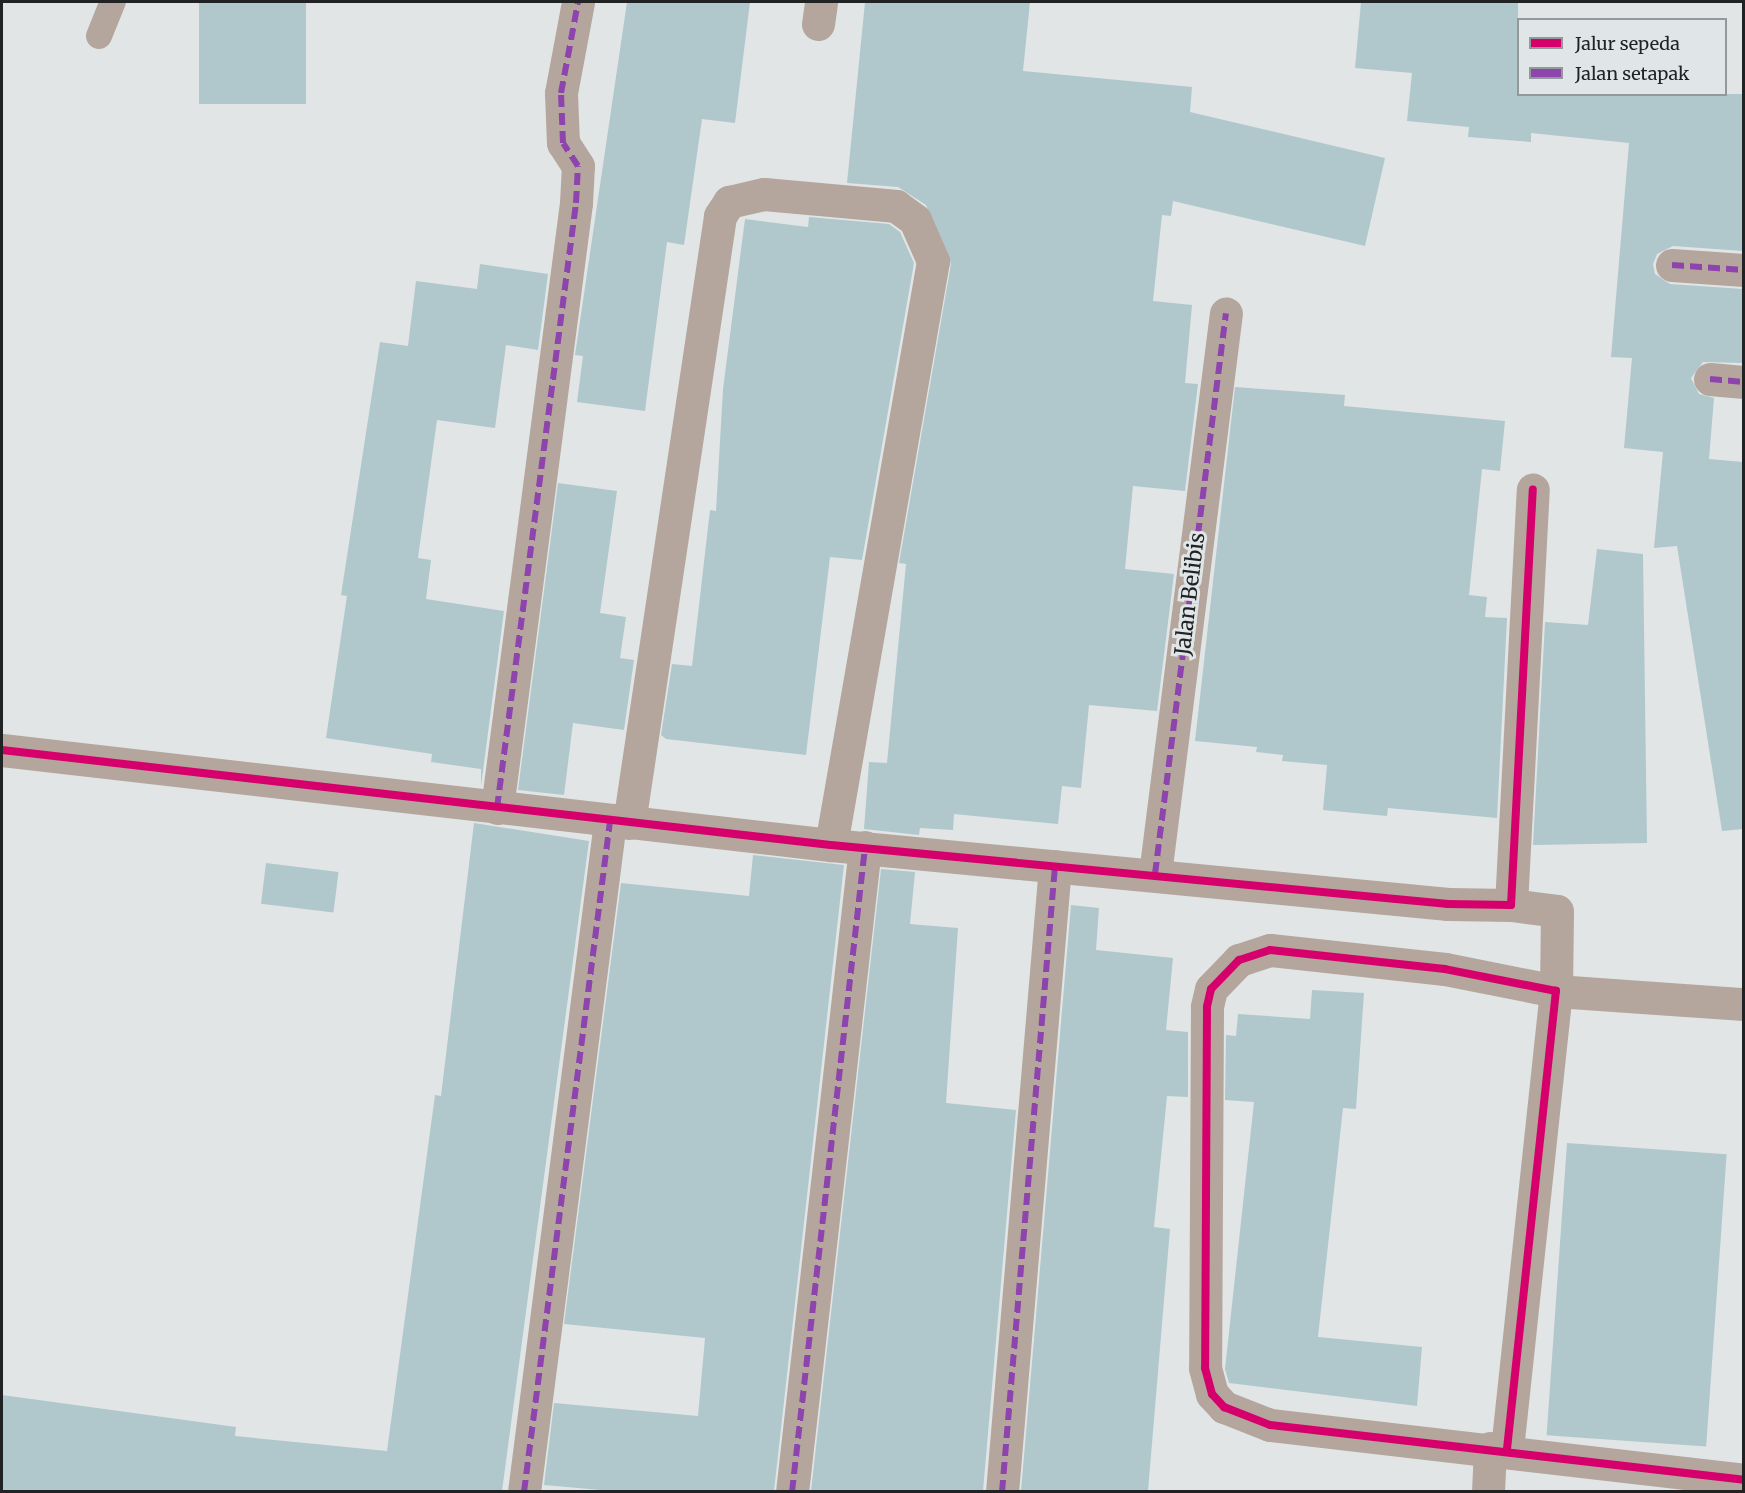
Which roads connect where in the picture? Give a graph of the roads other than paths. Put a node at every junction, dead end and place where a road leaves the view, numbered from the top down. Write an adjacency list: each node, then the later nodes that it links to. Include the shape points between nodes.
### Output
1 (113, 2): 3 (lane)
2 (578, 2): 11 (street, via 561,93 563,143 578,166 576,203)
3 (99, 36)
4 (1672, 265): 5 (street)
5 (1743, 270)
6 (1226, 313): 16 (street, Jalan Belibis)
7 (1710, 379): 8 (street)
8 (1743, 382)
9 (1533, 490): 17 (street)
10 (2, 750): 11 (street)
11 (497, 808): 12 (street)
12 (620, 822): 13 (street); 13 (street, via 720,216 729,202 764,194 896,206 915,220 933,261); 22 (street)
13 (831, 845): 14 (street)
14 (865, 847): 15 (street); 23 (street)
15 (1055, 866): 16 (street); 24 (street)
16 (1155, 874): 17 (street, via 1448,904)
17 (1511, 906): 18 (street, via 1548,906 1557,911)
18 (1556, 991): 19 (street); 20 (street); 20 (street, via 1445,969 1270,950 1224,970 1208,1007 1205,1368 1212,1394 1249,1421)
19 (1743, 1004)
20 (1499, 1448): 21 (street); 25 (street)
21 (1743, 1480)
22 (524, 1491)
23 (792, 1491)
24 (1002, 1491)
25 (1488, 1491)

